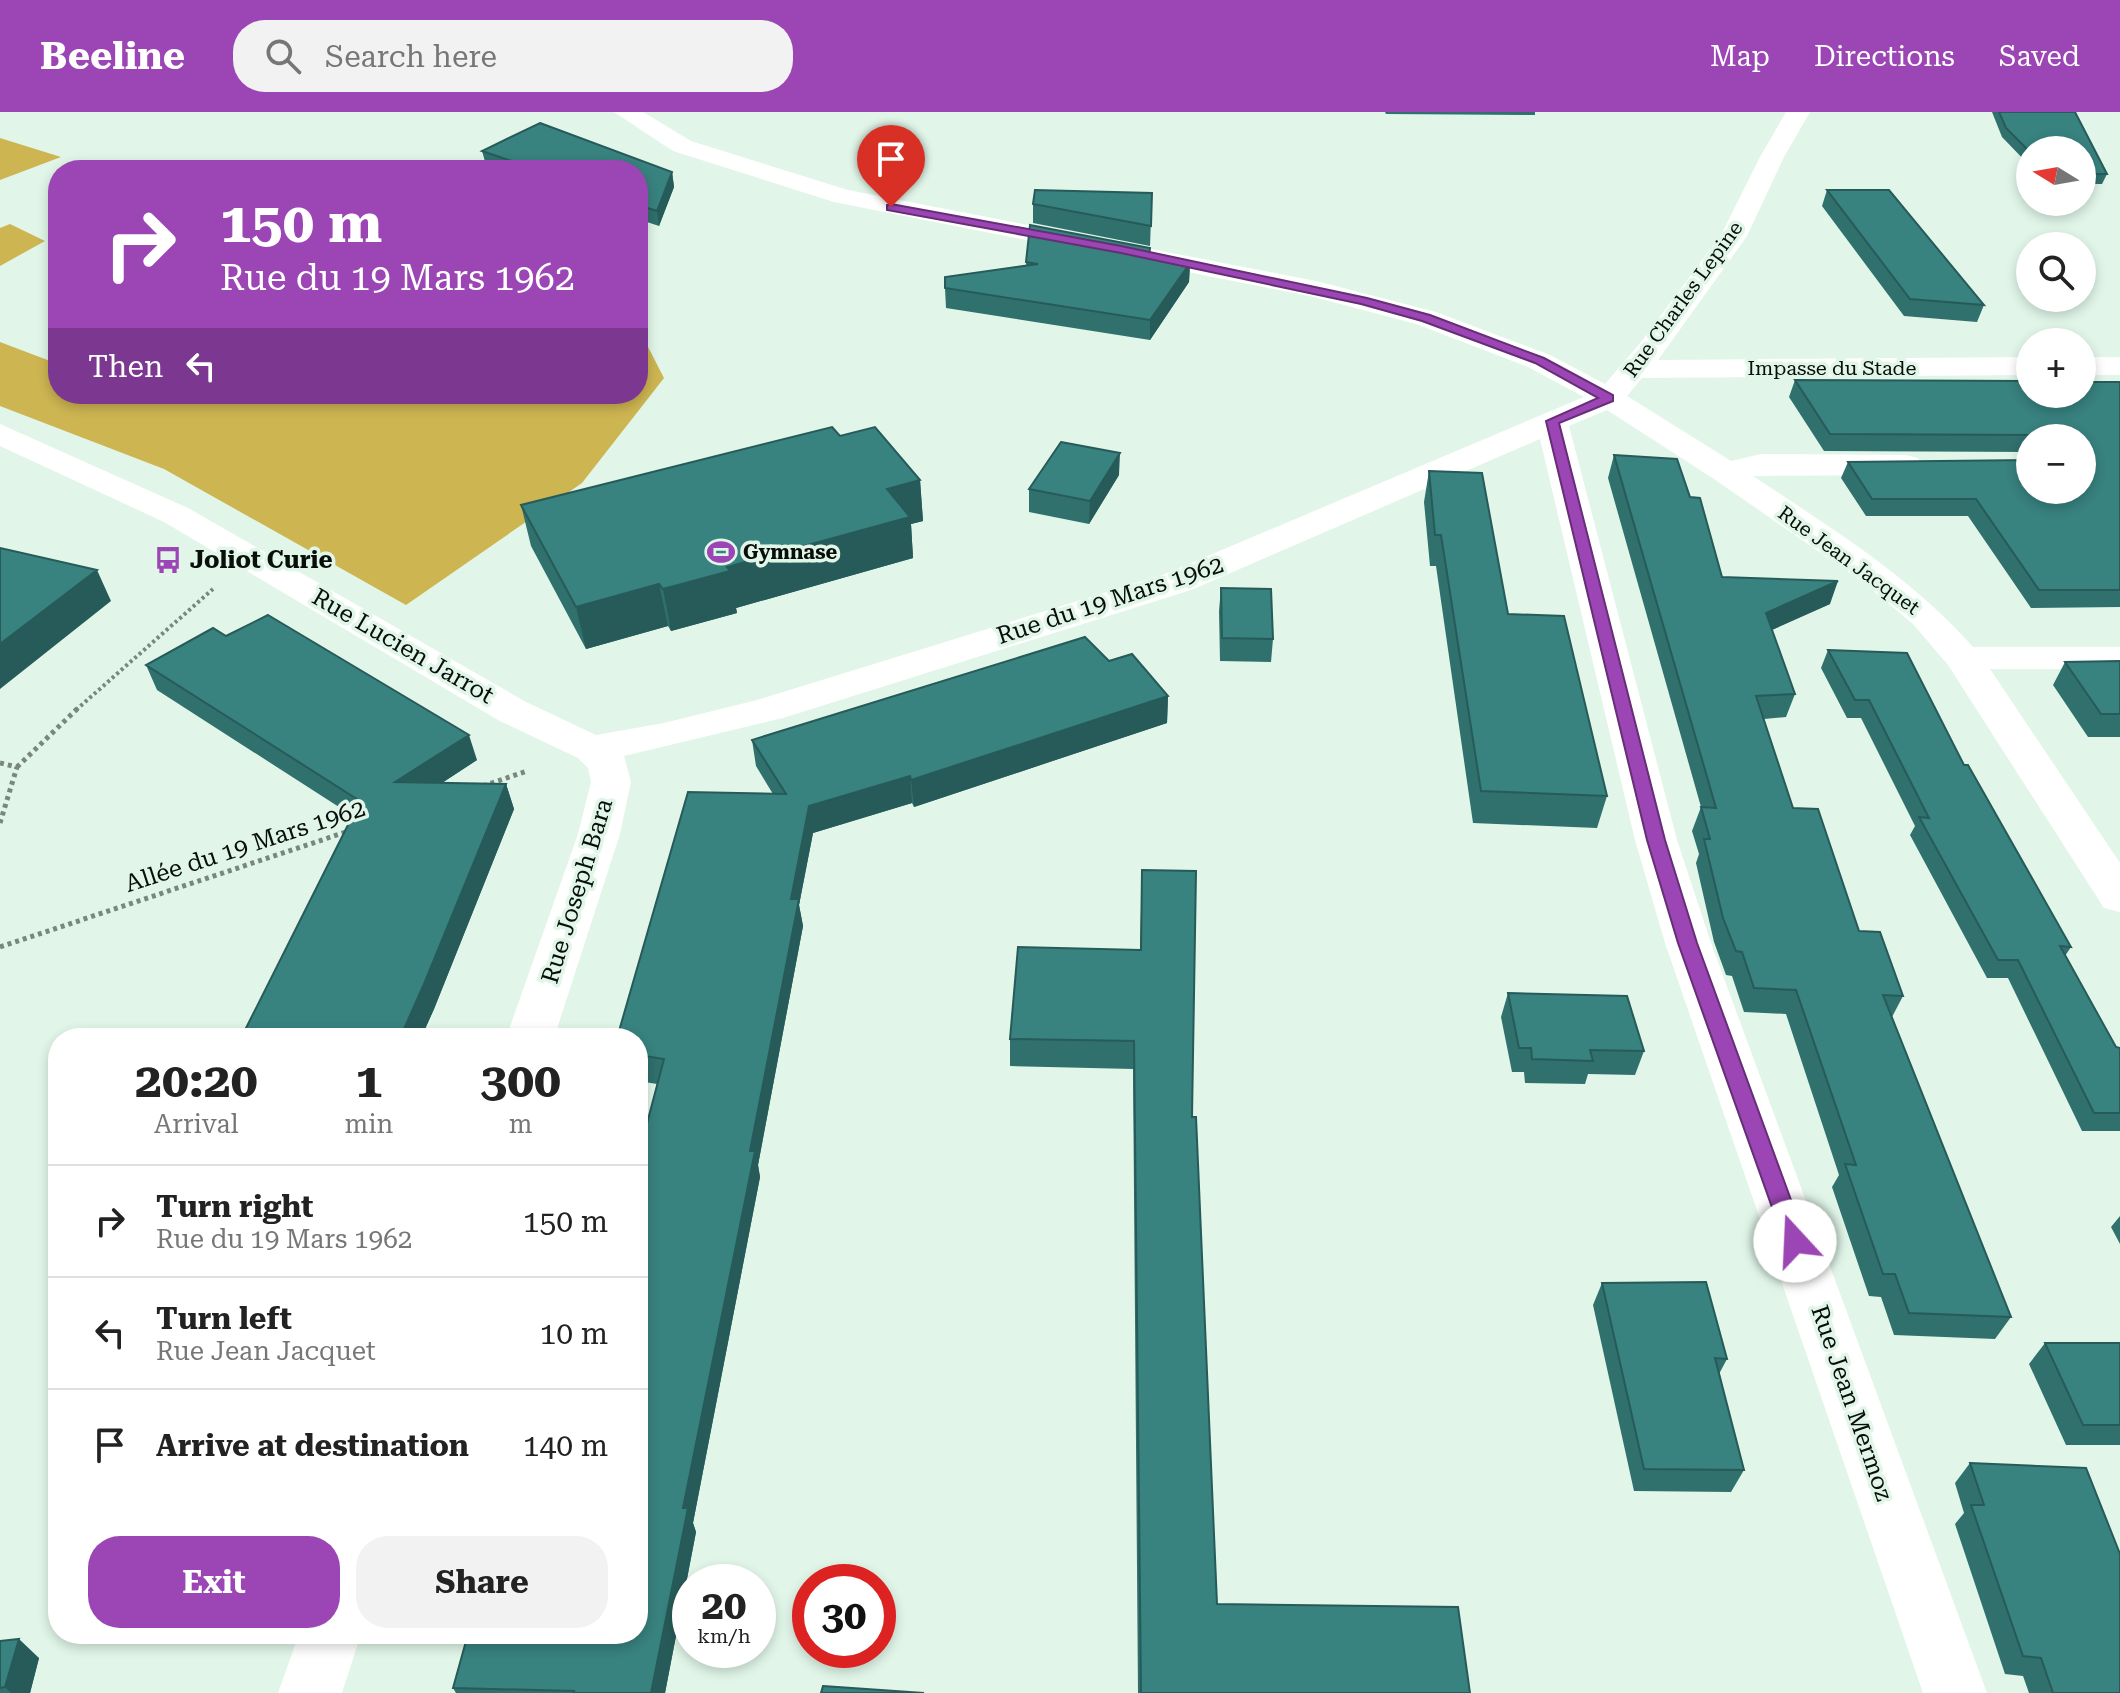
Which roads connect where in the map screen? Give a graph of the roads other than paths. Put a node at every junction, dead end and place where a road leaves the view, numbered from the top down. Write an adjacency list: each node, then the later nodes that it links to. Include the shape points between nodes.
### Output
1 (626, 112): 7 (street, Rue Jean Jacquet, via 682,146 843,197 1316,289 1426,318 1539,361)
2 (1798, 112): 6 (street, Rue Charles Lepine, via 1734,236)
3 (2016, 366): 6 (street, Impasse du Stade)
4 (2096, 366): 5 (street)
5 (2120, 366)
6 (1634, 369): 7 (street, Rue Charles Lepine)
7 (1609, 398): 8 (street, Rue du 19 Mars 1962); 11 (street, Rue Jean Jacquet)
8 (1552, 421): 14 (street, Rue du 19 Mars 1962, via 1178,582 769,709); 19 (street, Rue Jean Mermoz, via 1656,840 1688,943)
9 (0, 434): 14 (street, Rue Lucien Jarrot, via 176,515 512,711)
10 (1936, 465): 11 (street, via 1761,464)
11 (1726, 472): 12 (street, Rue Jean Jacquet, via 1877,575 1926,616)
12 (1963, 658): 13 (street); 15 (street, Rue Jean Jacquet)
13 (2120, 658)
14 (592, 749): 16 (street, Rue Joseph Bara, via 608,763 611,782 599,834)
15 (2119, 893)
16 (533, 1028)
17 (327, 1644): 18 (street)
18 (310, 1693)
19 (1955, 1693)

